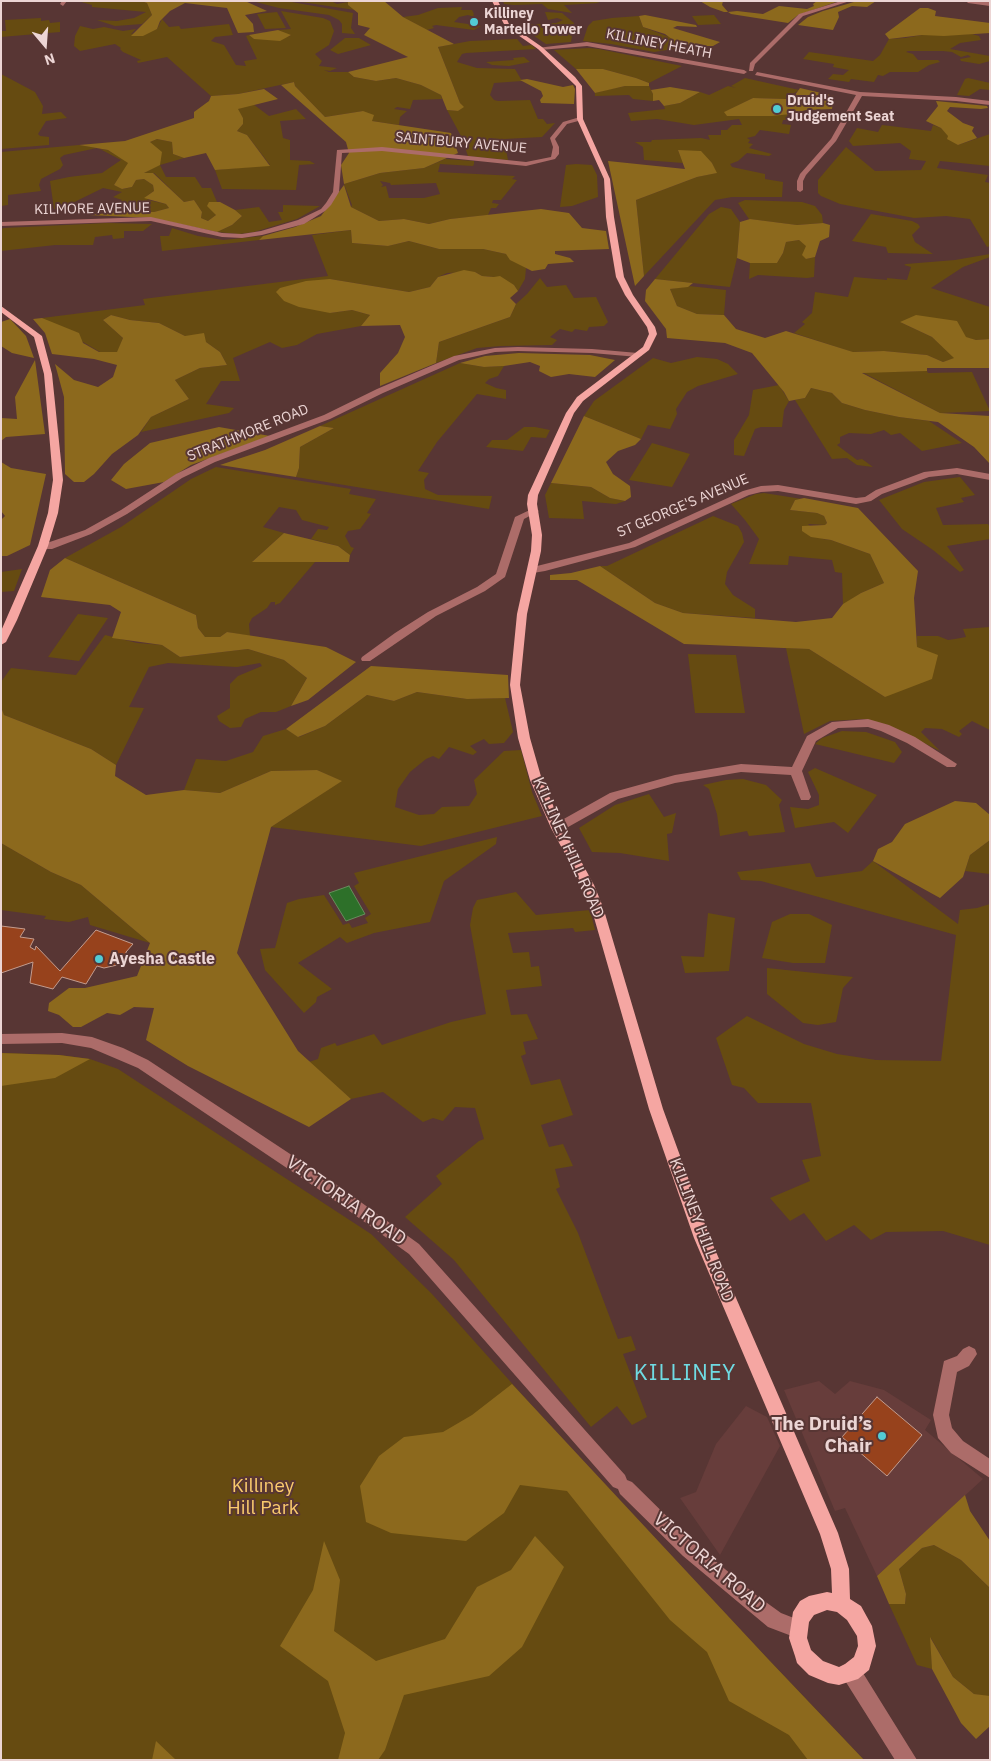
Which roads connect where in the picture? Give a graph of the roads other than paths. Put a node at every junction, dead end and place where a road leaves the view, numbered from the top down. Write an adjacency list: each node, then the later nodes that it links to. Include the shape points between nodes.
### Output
1 (495, 1): 6 (main road, KILLINEY HILL ROAD, via 507,25)
2 (848, 1): 7 (street, via 801,15 752,64)
3 (968, 1): 4 (street)
4 (972, 2): 5 (street)
5 (990, 4)
6 (540, 48): 8 (street, KILLINEY HEATH, via 587,44); 12 (main road, KILLINEY HILL ROAD, via 579,86)
7 (751, 70): 8 (street); 9 (street)
8 (744, 72): 9 (street, KILLINEY HEATH)
9 (758, 74): 10 (street)
10 (860, 94): 11 (street); 14 (street, via 834,140 803,174)
11 (990, 103)
12 (580, 119): 13 (street, SAINTBURY AVENUE, via 565,123 552,139 556,147 553,158 526,164 382,148); 17 (main road, KILLINEY HILL ROAD, via 606,179 620,277 653,334)
13 (339, 151): 15 (street, KILMORE AVENUE, via 336,192 329,204 301,222 262,233 222,235 152,219)
14 (800, 190)
15 (1, 224)
16 (1, 308): 20 (main road, via 38,336 48,374 58,480 53,514)
17 (638, 355): 19 (main road, KILLINEY HILL ROAD, via 580,399 570,413 533,495); 20 (street, STRATHMORE ROAD, via 518,349 457,358 328,417 212,460 179,476 88,532 52,546)
18 (990, 477): 21 (street, ST GEORGE'S AVENUE, via 957,471 927,474 856,501 778,488 761,489 632,545)
19 (534, 511): 21 (main road, KILLINEY HILL ROAD, via 537,535); 23 (street, via 520,518 501,575 432,614)
20 (43, 546): 22 (main road)
21 (533, 570): 27 (main road, KILLINEY HILL ROAD, via 522,614 516,695 536,780)
22 (1, 642)
23 (366, 659)
24 (951, 764): 25 (street, via 911,740 868,722 836,725 810,739)
25 (796, 771): 26 (street); 27 (street, via 741,768 675,779 614,796)
26 (805, 798)
27 (557, 828): 31 (main road, KILLINEY HILL ROAD, via 597,907 656,1109 702,1238 829,1533 840,1568)
28 (1, 1039): 32 (street, VICTORIA ROAD, via 62,1038 92,1043 143,1064 340,1195 414,1249 622,1484 689,1550 750,1601 775,1620)
29 (969, 1354): 30 (street, via 950,1367 940,1415 944,1432 957,1447)
30 (990, 1469)
31 (841, 1604): 32 (main road, via 816,1603 808,1608); 33 (main road, via 859,1619 866,1636 865,1656)
32 (797, 1629): 33 (main road, via 804,1656 816,1668 839,1676)
33 (851, 1672): 34 (street)
34 (907, 1760)

